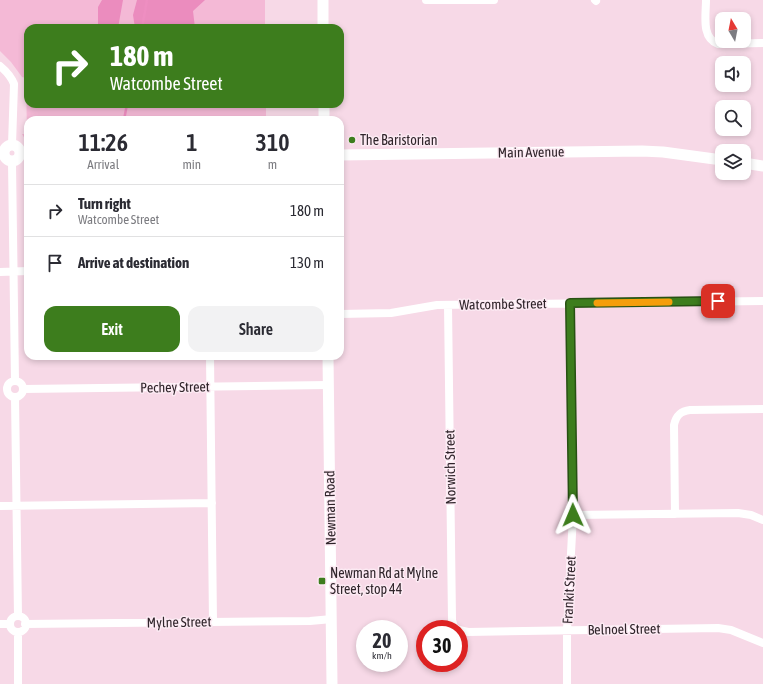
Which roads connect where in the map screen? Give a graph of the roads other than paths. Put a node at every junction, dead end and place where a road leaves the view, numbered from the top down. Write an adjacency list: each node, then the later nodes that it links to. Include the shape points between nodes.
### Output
1 (323, 0): 5 (street)
2 (426, 0): 3 (street)
3 (494, 0)
4 (706, 0): 6 (street, via 706,31 711,41 718,44)
5 (323, 24)
6 (763, 43)
7 (0, 66): 8 (street, via 8,73 14,84)
8 (12, 145): 9 (street); 11 (street, via 5,149)
9 (24, 154): 11 (street, via 17,160)
10 (344, 155): 12 (street, Main Avenue, via 642,151)
11 (5, 157): 17 (street)
12 (715, 159)
13 (751, 164): 14 (street)
14 (763, 166)
15 (24, 271): 17 (street)
16 (0, 272): 17 (street)
17 (13, 272): 24 (street)
18 (763, 301): 19 (street, Watcombe Street)
19 (570, 303): 20 (street, Watcombe Street); 35 (street, Frankit Street)
20 (448, 305): 21 (street, Watcombe Street, via 425,306 391,313); 39 (street, Norwich Street)
21 (344, 314)
22 (210, 360): 26 (street)
23 (328, 360): 25 (street, Newman Road)
24 (15, 381): 27 (street); 28 (street, via 22,384)
25 (328, 385): 26 (street, Pechey Street); 38 (street, Newman Road)
26 (210, 387): 28 (street, Pechey Street); 31 (street)
27 (3, 389): 29 (street)
28 (23, 389): 29 (street, via 21,394)
29 (15, 397): 33 (street)
30 (763, 408): 34 (street, via 685,410 677,416 674,425)
31 (212, 503): 33 (street); 40 (street)
32 (0, 506): 33 (street)
33 (16, 506): 37 (street)
34 (675, 514): 35 (street); 36 (street, via 738,513)
35 (573, 515): 44 (street, Frankit Street)
36 (763, 520)
37 (18, 616): 42 (street, via 13,617); 43 (street, via 22,617)
38 (332, 619): 40 (street, Mylne Street); 49 (street, Newman Road)
39 (453, 620)
40 (213, 622): 43 (street, Mylne Street)
41 (0, 624): 42 (street)
42 (10, 624): 45 (street, via 13,630)
43 (26, 624): 45 (street)
44 (567, 630): 46 (street, Belnoel Street); 47 (street, Belnoel Street, via 718,628 732,630); 50 (street, Frankit Street)
45 (18, 632): 48 (street)
46 (468, 632)
47 (763, 643)
48 (18, 684)
49 (332, 684)
50 (567, 684)

